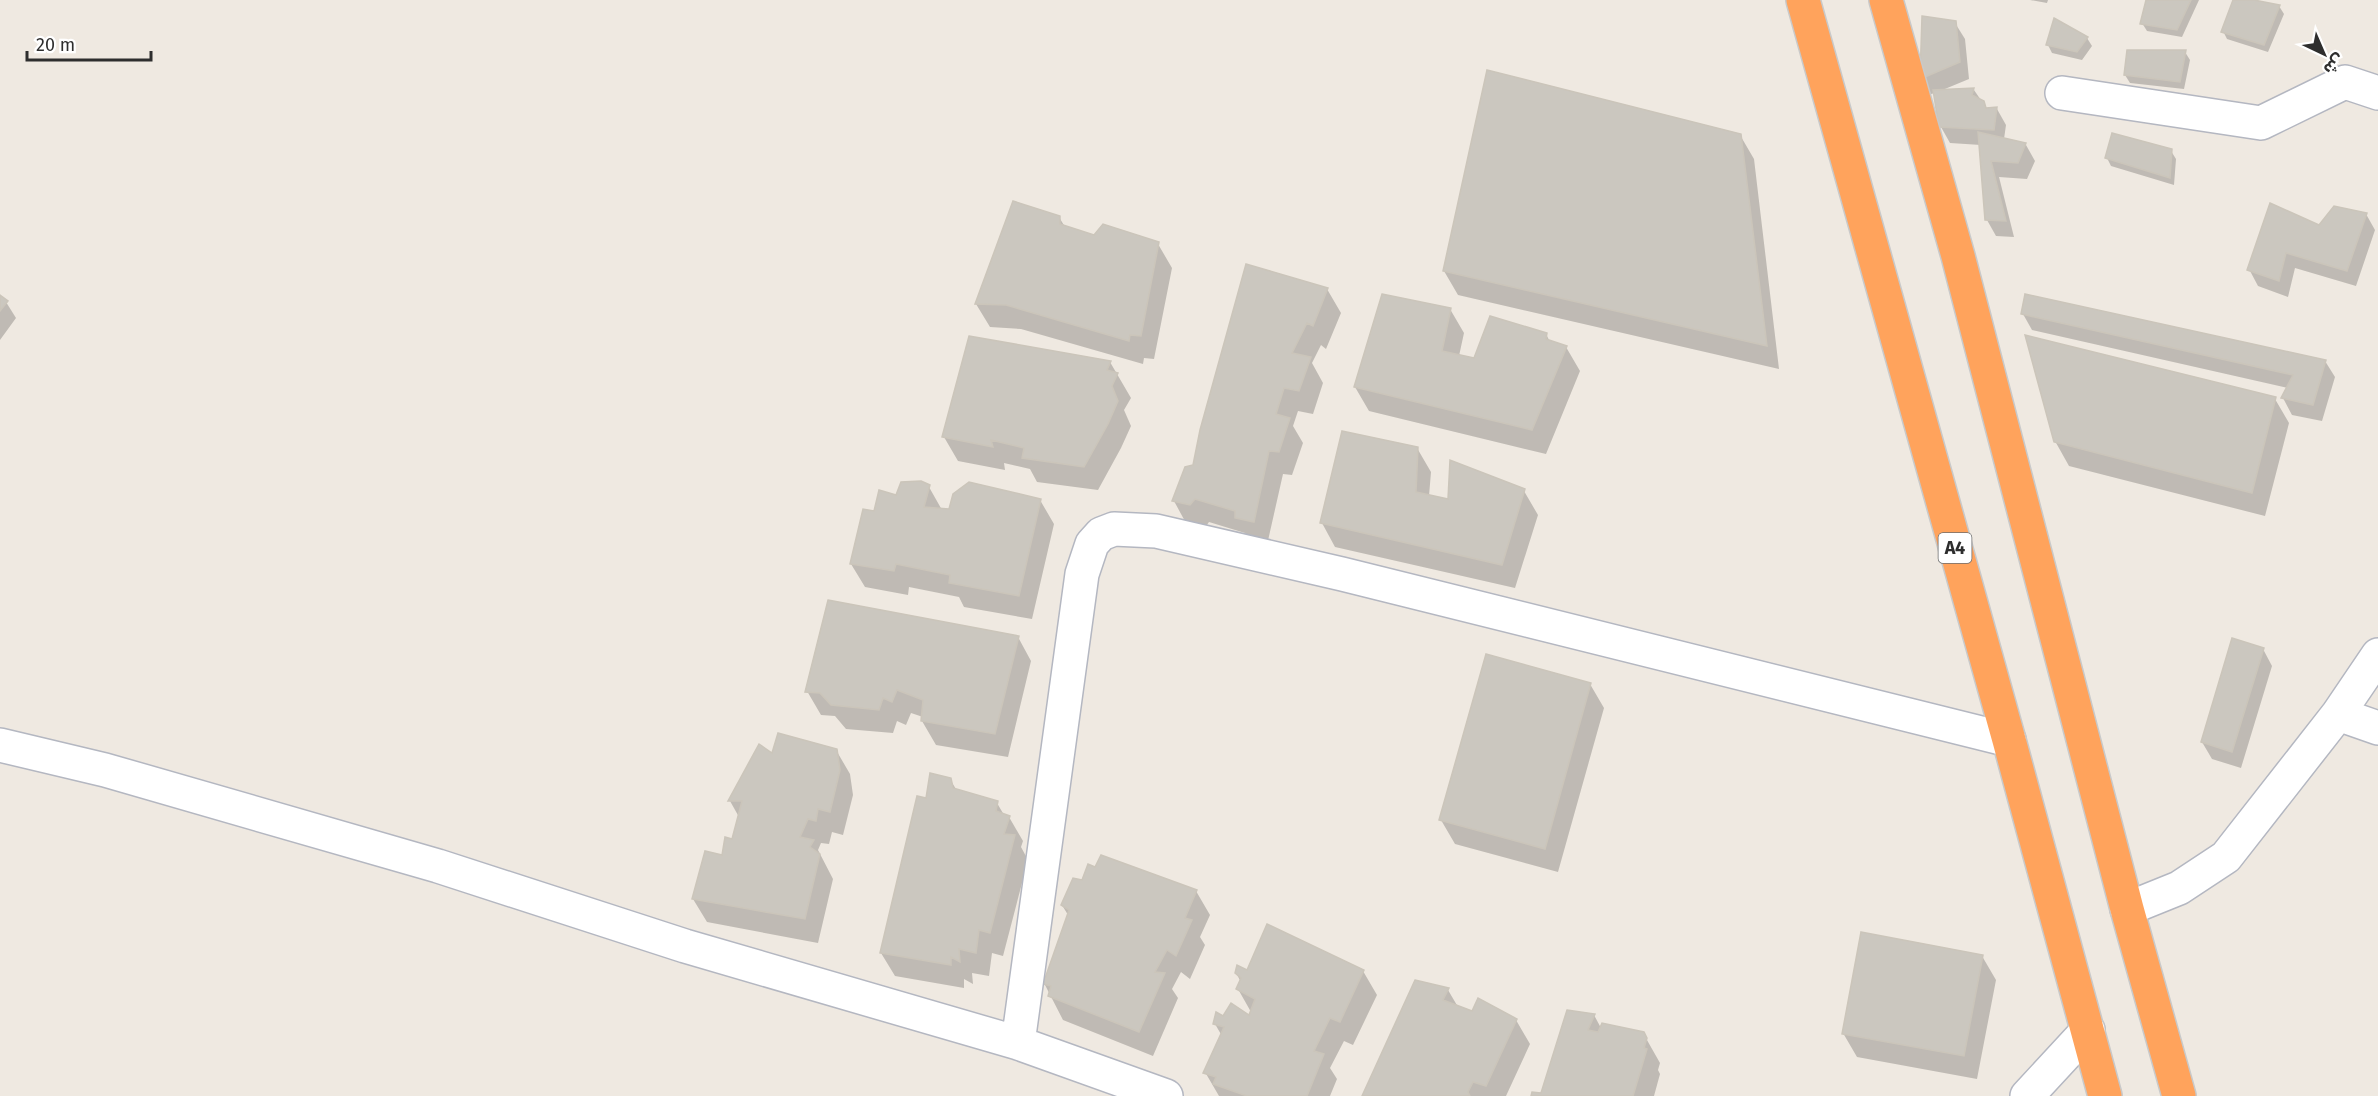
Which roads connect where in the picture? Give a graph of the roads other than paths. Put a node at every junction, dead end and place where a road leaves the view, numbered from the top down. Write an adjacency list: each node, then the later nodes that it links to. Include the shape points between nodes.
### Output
1 (1803, 0): 8 (highway, A4)
2 (1886, 0): 10 (highway, via 1958,256)
3 (2062, 93): 4 (street, via 2261,123 2345,82)
4 (2378, 93)
5 (2378, 655): 6 (street)
6 (2338, 714): 7 (street); 10 (street, via 2226,857 2179,888)
7 (2378, 728)
8 (2009, 740): 11 (highway, A4); 12 (street, via 1342,574 1156,531 1114,530 1101,534 1092,544 1082,574)
9 (0, 745): 12 (street, via 105,770 438,866 685,946)
10 (2127, 909): 16 (highway)
11 (2088, 1030): 14 (street); 15 (highway, A4)
12 (1018, 1043): 13 (street)
13 (1166, 1096)
14 (2027, 1096)
15 (2105, 1096)
16 (2179, 1096)

